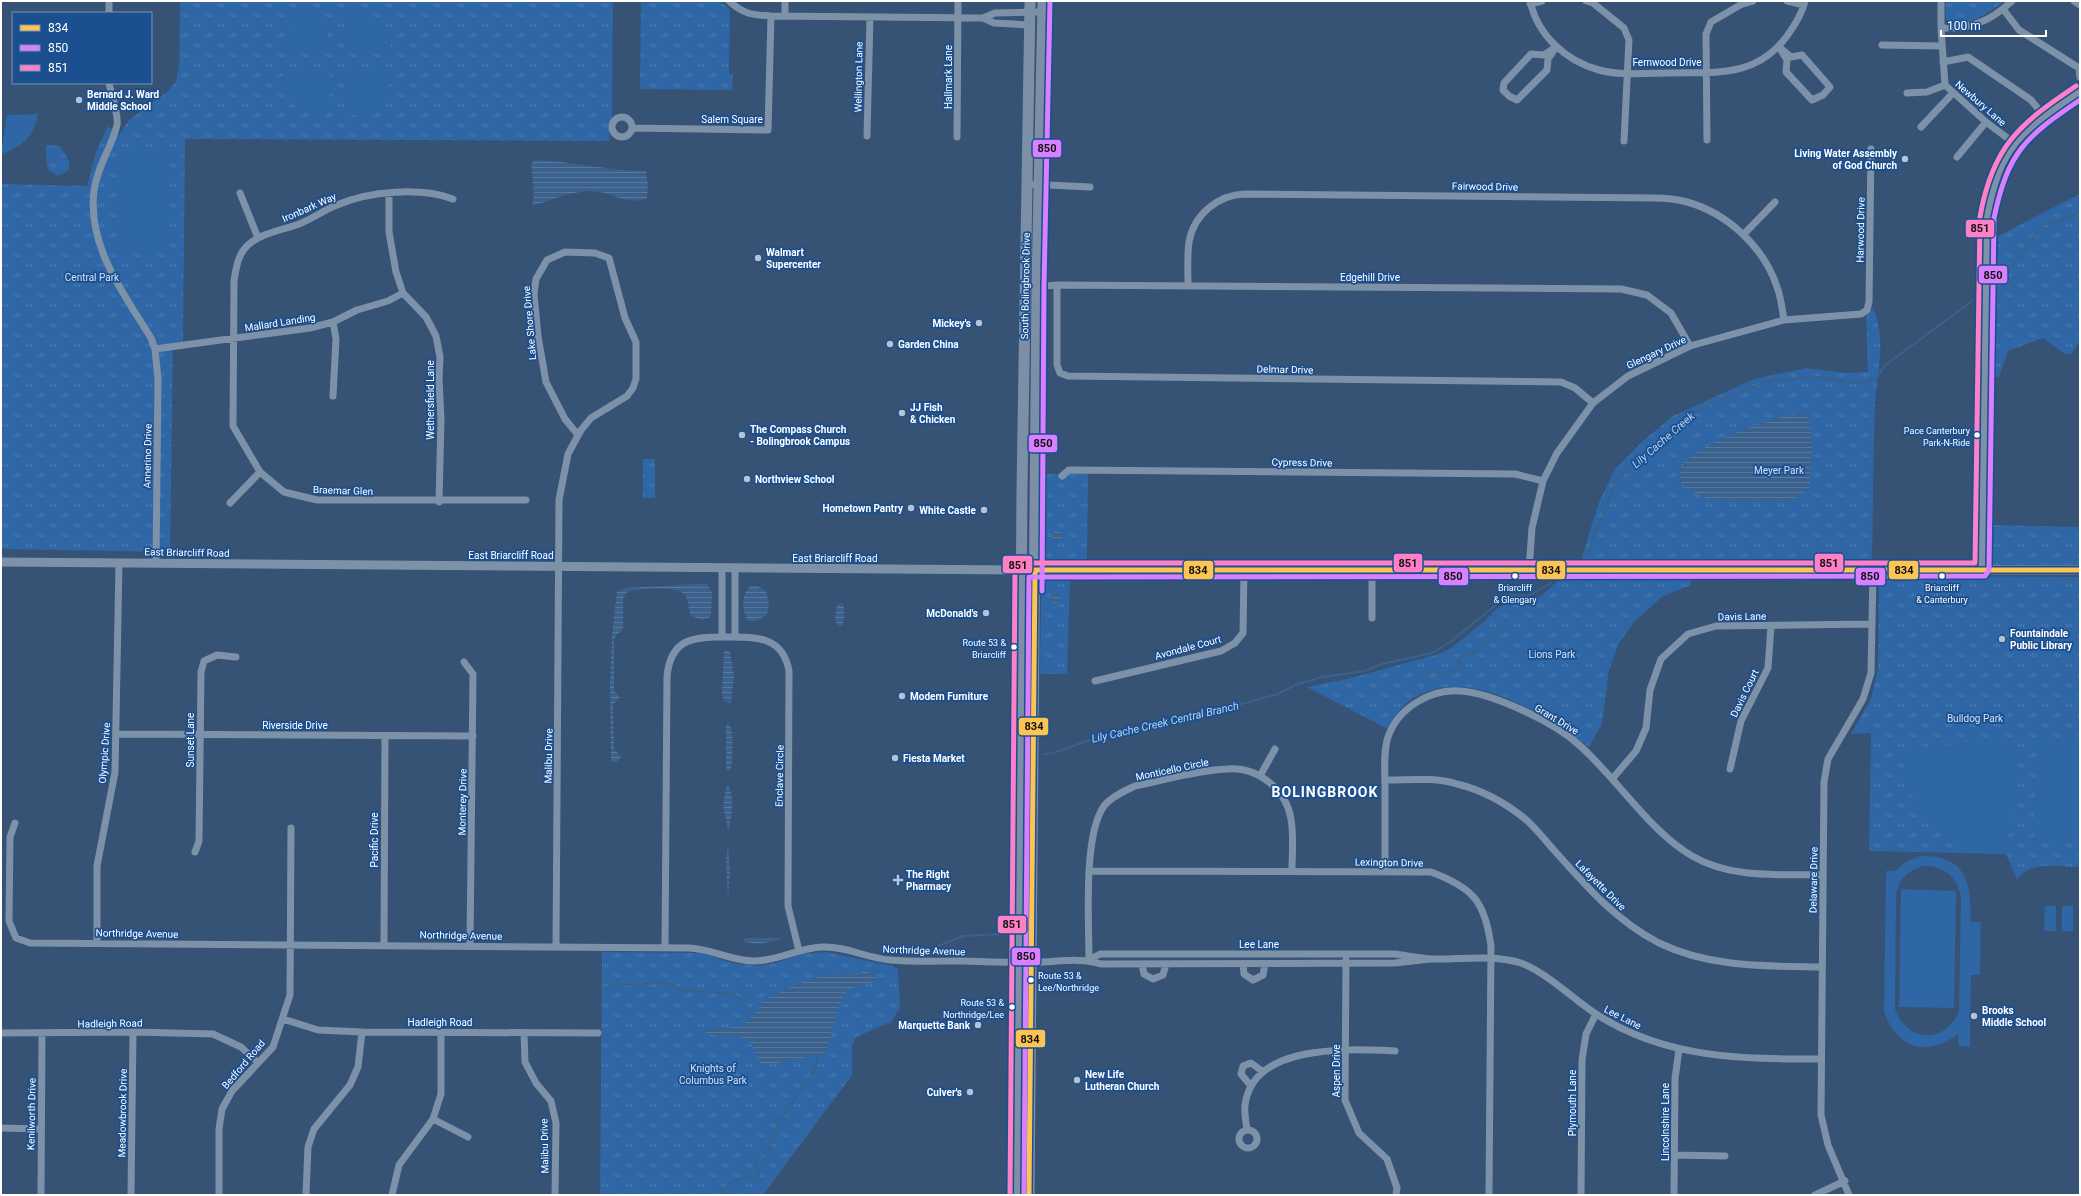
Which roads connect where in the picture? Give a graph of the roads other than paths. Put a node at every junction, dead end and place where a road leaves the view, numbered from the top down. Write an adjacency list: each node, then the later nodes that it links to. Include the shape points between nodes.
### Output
1 (109, 1): 18 (street)
2 (729, 1): 19 (street, via 746,13)
3 (785, 1): 20 (street)
4 (958, 1): 22 (street, Hallmark Lane)
5 (1542, 1): 12 (street)
6 (1586, 1): 31 (street, via 1594,3 1624,28 1629,40)
7 (1753, 1): 32 (street, via 1742,4 1712,22 1706,34)
8 (1787, 1): 13 (street)
9 (1941, 1): 25 (street, Newbury Lane)
10 (2012, 1): 17 (street)
11 (2074, 1): 14 (street)
12 (1530, 2): 28 (street, Fernwood Drive, via 1539,24)
13 (1804, 3): 29 (street, Fernwood Drive, via 1796,23)
14 (2080, 5)
15 (1030, 6): 16 (street); 23 (street); 24 (main road, South Bolingbrook Drive)
16 (1043, 6): 51 (main road, South Bolingbrook Drive)
17 (2004, 9): 25 (street, via 1983,22 1961,28); 33 (street, via 2018,30 2079,68)
18 (109, 12)
19 (771, 16): 20 (street); 42 (street, Salem Square, via 768,130)
20 (785, 16): 21 (street)
21 (870, 17): 22 (street); 43 (street, Wellington Lane)
22 (958, 18): 23 (street); 44 (street, Hallmark Lane)
23 (983, 18): 24 (street, via 994,23)
24 (1030, 25): 50 (main road, South Bolingbrook Drive)
25 (1941, 28): 27 (street, Newbury Lane)
26 (1882, 45): 27 (street)
27 (1942, 46): 30 (street, Newbury Lane)
28 (1556, 47): 28 (street, via 1544,55 1531,54 1504,83 1503,90 1517,100 1547,70 1548,59); 31 (street, Fernwood Drive, via 1572,60 1600,70)
29 (1779, 47): 29 (street, via 1791,57 1802,55 1830,87 1812,100 1786,72 1787,60); 32 (street, Fernwood Drive, via 1749,67 1731,72)
30 (1943, 62): 35 (street, Newbury Lane); 39 (street, via 1968,57 2031,100)
31 (1627, 72): 32 (street, Fernwood Drive); 46 (street)
32 (1707, 72): 45 (street)
33 (2080, 77)
34 (108, 84): 69 (street, Annerino Drive, via 117,124 99,167 94,190 93,216 98,240 107,262)
35 (1945, 85): 37 (street, Newbury Lane); 38 (street, via 1927,92)
36 (2080, 92): 39 (street)
37 (1953, 93): 40 (street, Newbury Lane); 41 (street)
38 (1907, 94)
39 (2044, 116): 47 (street)
40 (1986, 122): 47 (street, Newbury Lane); 49 (street)
41 (1921, 127)
42 (632, 128)
43 (867, 136)
44 (957, 137)
45 (1707, 140)
46 (1624, 141)
47 (2014, 143): 91 (street, via 2001,165 1992,188 1987,217)
48 (1871, 149): 64 (street, Harwood Drive)
49 (1957, 157)
50 (1027, 184): 51 (street); 62 (main road, South Bolingbrook Drive)
51 (1040, 185): 52 (street); 60 (main road, South Bolingbrook Drive)
52 (1090, 187)
53 (240, 192): 58 (street)
54 (389, 193): 55 (street, Ironbark Way, via 433,193); 58 (street, Ironbark Way, via 362,196 301,223); 63 (street, Wethersfield Lane, via 392,248)
55 (453, 199)
56 (1775, 202): 57 (street)
57 (1744, 234): 61 (street, Fairwood Drive, via 1721,217 1688,202 1660,198 1239,194 1225,197 1212,205 1196,222 1189,243); 65 (street, Fairwood Drive, via 1766,262 1777,287)
58 (258, 238): 67 (street, Ironbark Way, via 248,245 237,261)
59 (1057, 285): 60 (street, Edgehill Drive); 61 (street, Edgehill Drive); 71 (street, Delmar Drive, via 1057,365 1060,373 1068,376 1561,382 1575,388)
60 (1037, 286): 62 (street, Edgehill Drive); 87 (main road, South Bolingbrook Drive)
61 (1188, 286): 68 (street, Edgehill Drive, via 1621,289 1646,295 1671,313)
62 (1025, 287): 86 (main road, South Bolingbrook Drive)
63 (403, 294): 66 (street, Mallard Landing, via 357,310); 77 (street, Wethersfield Lane, via 426,317 436,336 440,357)
64 (1867, 310): 65 (street, Glengary Drive, via 1861,314)
65 (1784, 320): 68 (street, Glengary Drive)
66 (334, 322): 67 (street, Mallard Landing, via 290,332); 70 (street, via 336,339)
67 (233, 339): 69 (street, Mallard Landing); 73 (street, Braemar Glen, via 234,426)
68 (1690, 346): 71 (street, Glengary Drive, via 1628,376)
69 (155, 349): 81 (street, Annerino Drive, via 158,380)
70 (333, 396)
71 (1593, 402): 75 (street, Glengary Drive, via 1556,453)
72 (578, 435): 72 (street, Lake Shore Drive, via 591,418 630,393 637,375 636,349 609,258 595,253 565,252 547,260 536,279 534,294 546,382 565,418); 82 (street, Lake Shore Drive, via 568,454 559,500)
73 (260, 472): 77 (street, Braemar Glen, via 284,492 316,500); 78 (street)
74 (1062, 476): 75 (street, Cypress Drive, via 1069,470 1515,474)
75 (1543, 481): 89 (street, Glengary Drive, via 1532,528)
76 (526, 500): 77 (street, Braemar Glen)
77 (439, 502)
78 (230, 503)
79 (1, 562): 80 (street, East Briarcliff Road)
80 (119, 563): 81 (street, East Briarcliff Road); 101 (street, Olympic Drive)
81 (156, 563): 82 (street, East Briarcliff Road)
82 (560, 566): 83 (street, East Briarcliff Road); 121 (street, Malibu Drive)
83 (722, 568): 84 (street, East Briarcliff Road); 96 (street)
84 (735, 568): 86 (street, East Briarcliff Road); 97 (street)
85 (1244, 569): 87 (street, East Briarcliff Road); 88 (street, East Briarcliff Road); 100 (street, Avondale Court, via 1242,633 1235,643 1221,651)
86 (1022, 570): 87 (street, East Briarcliff Road); 128 (main road, South Bolingbrook Drive)
87 (1035, 570): 129 (main road, South Bolingbrook Drive)
88 (1372, 570): 89 (street, East Briarcliff Road); 93 (street)
89 (1528, 570): 90 (street, East Briarcliff Road)
90 (1873, 570): 91 (street, East Briarcliff Road); 94 (street, Delaware Drive)
91 (1982, 570): 92 (street, East Briarcliff Road)
92 (2080, 570)
93 (1372, 618)
94 (1871, 624): 95 (street, Davis Lane); 116 (street, Delaware Drive, via 1872,673 1863,699 1828,759 1824,782)
95 (1771, 626): 106 (street, Davis Court, via 1768,668 1741,722); 108 (street, Davis Lane, via 1716,626 1688,634 1660,659 1650,690 1646,728 1636,752)
96 (722, 637): 97 (street, Enclave Circle); 122 (street, Enclave Circle, via 697,637 688,640 677,649 668,668)
97 (735, 637): 123 (street, Enclave Circle, via 753,637 770,642 781,651 788,665 788,906)
98 (236, 657): 102 (street, Sunset Lane, via 217,655 204,661 201,672)
99 (464, 662): 104 (street, Monterey Drive, via 473,674)
100 (1095, 681)
101 (116, 734): 102 (street, Riverside Drive); 117 (street, Olympic Drive, via 115,772 97,866)
102 (200, 735): 103 (street, Riverside Drive); 112 (street, Sunset Lane, via 199,841)
103 (385, 736): 104 (street, Riverside Drive); 118 (street, Pacific Drive)
104 (473, 736): 120 (street, Monterey Drive)
105 (1276, 749): 107 (street)
106 (1730, 769)
107 (1260, 776): 113 (street, Monticello Circle, via 1229,768 1135,786 1123,792 1105,806 1096,824); 114 (street, Monticello Circle, via 1280,793 1290,818)
108 (1613, 778): 109 (street, Grant Drive, via 1578,743 1541,719 1502,701 1461,691 1440,693 1418,701 1400,716 1393,725 1385,749); 116 (street, Grant Drive, via 1672,842 1702,862 1742,874)
109 (1385, 780): 115 (street, Grant Drive); 135 (street, Lafayette Drive, via 1457,783 1490,796 1526,819 1613,913 1660,943 1688,955 1731,965)
110 (15, 823): 117 (street, Northridge Avenue, via 10,837 9,922 16,938 30,943)
111 (291, 828): 119 (street, Bedford Road)
112 (195, 852)
113 (1090, 871): 114 (street, Lexington Drive); 127 (street, Monticello Circle)
114 (1292, 871): 115 (street, Lexington Drive)
115 (1385, 871): 126 (street, Lexington Drive, via 1431,872 1451,879 1468,890 1479,903 1488,921)
116 (1823, 874): 135 (street, Delaware Drive)
117 (97, 943): 119 (street, Northridge Avenue)
118 (384, 944): 119 (street, Northridge Avenue); 120 (street, Northridge Avenue)
119 (291, 945): 137 (street, Bedford Road, via 290,995)
120 (470, 945): 121 (street, Northridge Avenue)
121 (556, 946): 122 (street, Northridge Avenue)
122 (665, 948): 123 (street, Northridge Avenue, via 697,948 738,960 753,961 770,960)
123 (799, 951): 128 (street, Northridge Avenue, via 831,947 890,960)
124 (1346, 954): 125 (street, Lee Lane, via 1395,954); 127 (street, Lee Lane, via 1100,954); 134 (street, Aspen Drive)
125 (1430, 959): 126 (street, Lee Lane); 134 (street, Lee Lane)
126 (1491, 959): 136 (street, Lee Lane, via 1509,960 1528,966); 169 (street, Lexington Drive)
127 (1089, 960): 129 (street, Lee Lane); 130 (street, Lee Lane, via 1101,964)
128 (1019, 962): 129 (street, Lee Lane); 166 (main road, South Bolingbrook Drive)
129 (1031, 962): 167 (main road, South Bolingbrook Drive)
130 (1142, 964): 131 (street, Lee Lane); 131 (street, via 1144,974 1153,979 1163,975)
131 (1166, 964): 132 (street, Lee Lane)
132 (1243, 964): 133 (street, Lee Lane); 133 (street, Lee Lane, via 1244,974 1253,980 1263,975)
133 (1265, 964): 134 (street, Lee Lane)
134 (1346, 964): 145 (street, Aspen Drive)
135 (1822, 967): 148 (street, Delaware Drive)
136 (1596, 1014): 146 (street, Lee Lane, via 1636,1035); 170 (street, Plymouth Lane, via 1586,1034 1582,1060)
137 (283, 1019): 139 (street, Hadleigh Road, via 318,1030); 149 (street, Bedford Road, via 273,1047)
138 (133, 1032): 144 (street, Hadleigh Road); 149 (street, Hadleigh Road, via 213,1034 241,1047); 161 (street, Meadowbrook Drive)
139 (362, 1032): 140 (street, Hadleigh Road); 163 (street, via 358,1067 350,1085 326,1112 312,1135 308,1148)
140 (441, 1032): 142 (street, Hadleigh Road); 152 (street, via 441,1094)
141 (1, 1033): 144 (street, Hadleigh Road)
142 (524, 1033): 143 (street, Hadleigh Road); 165 (street, Malibu Drive, via 525,1062 536,1083 551,1101 556,1123)
143 (598, 1033)
144 (42, 1034): 154 (street, Kenilworth Drive)
145 (1345, 1049): 147 (street); 150 (street, via 1306,1054 1269,1066); 168 (street, Aspen Drive, via 1345,1100 1359,1133 1387,1159 1397,1188)
146 (1679, 1049): 148 (street, Lee Lane, via 1742,1058); 157 (street, Lincolnshire Lane, via 1675,1079)
147 (1395, 1051)
148 (1821, 1059): 159 (street, Delaware Drive, via 1821,1115 1828,1145)
149 (258, 1063): 162 (street, Bedford Road, via 232,1091 222,1109 219,1129)
150 (1262, 1071): 151 (street); 151 (street, via 1251,1063 1243,1066 1241,1074)
151 (1251, 1086): 155 (street, via 1244,1107)
152 (433, 1119): 156 (street); 164 (street, via 398,1165)
153 (1, 1128): 154 (street)
154 (41, 1129): 160 (street, Kenilworth Drive)
155 (1248, 1130)
156 (468, 1137)
157 (1674, 1155): 158 (street); 171 (street, Lincolnshire Lane)
158 (1725, 1156)
159 (1845, 1181): 172 (street); 173 (street, Delaware Drive)
160 (41, 1195)
161 (131, 1195)
162 (218, 1195)
163 (306, 1195)
164 (392, 1195)
165 (555, 1195)
166 (1017, 1195)
167 (1029, 1195)
168 (1396, 1195)
169 (1489, 1195)
170 (1581, 1195)
171 (1674, 1195)
172 (1815, 1195)
173 (1850, 1195)

